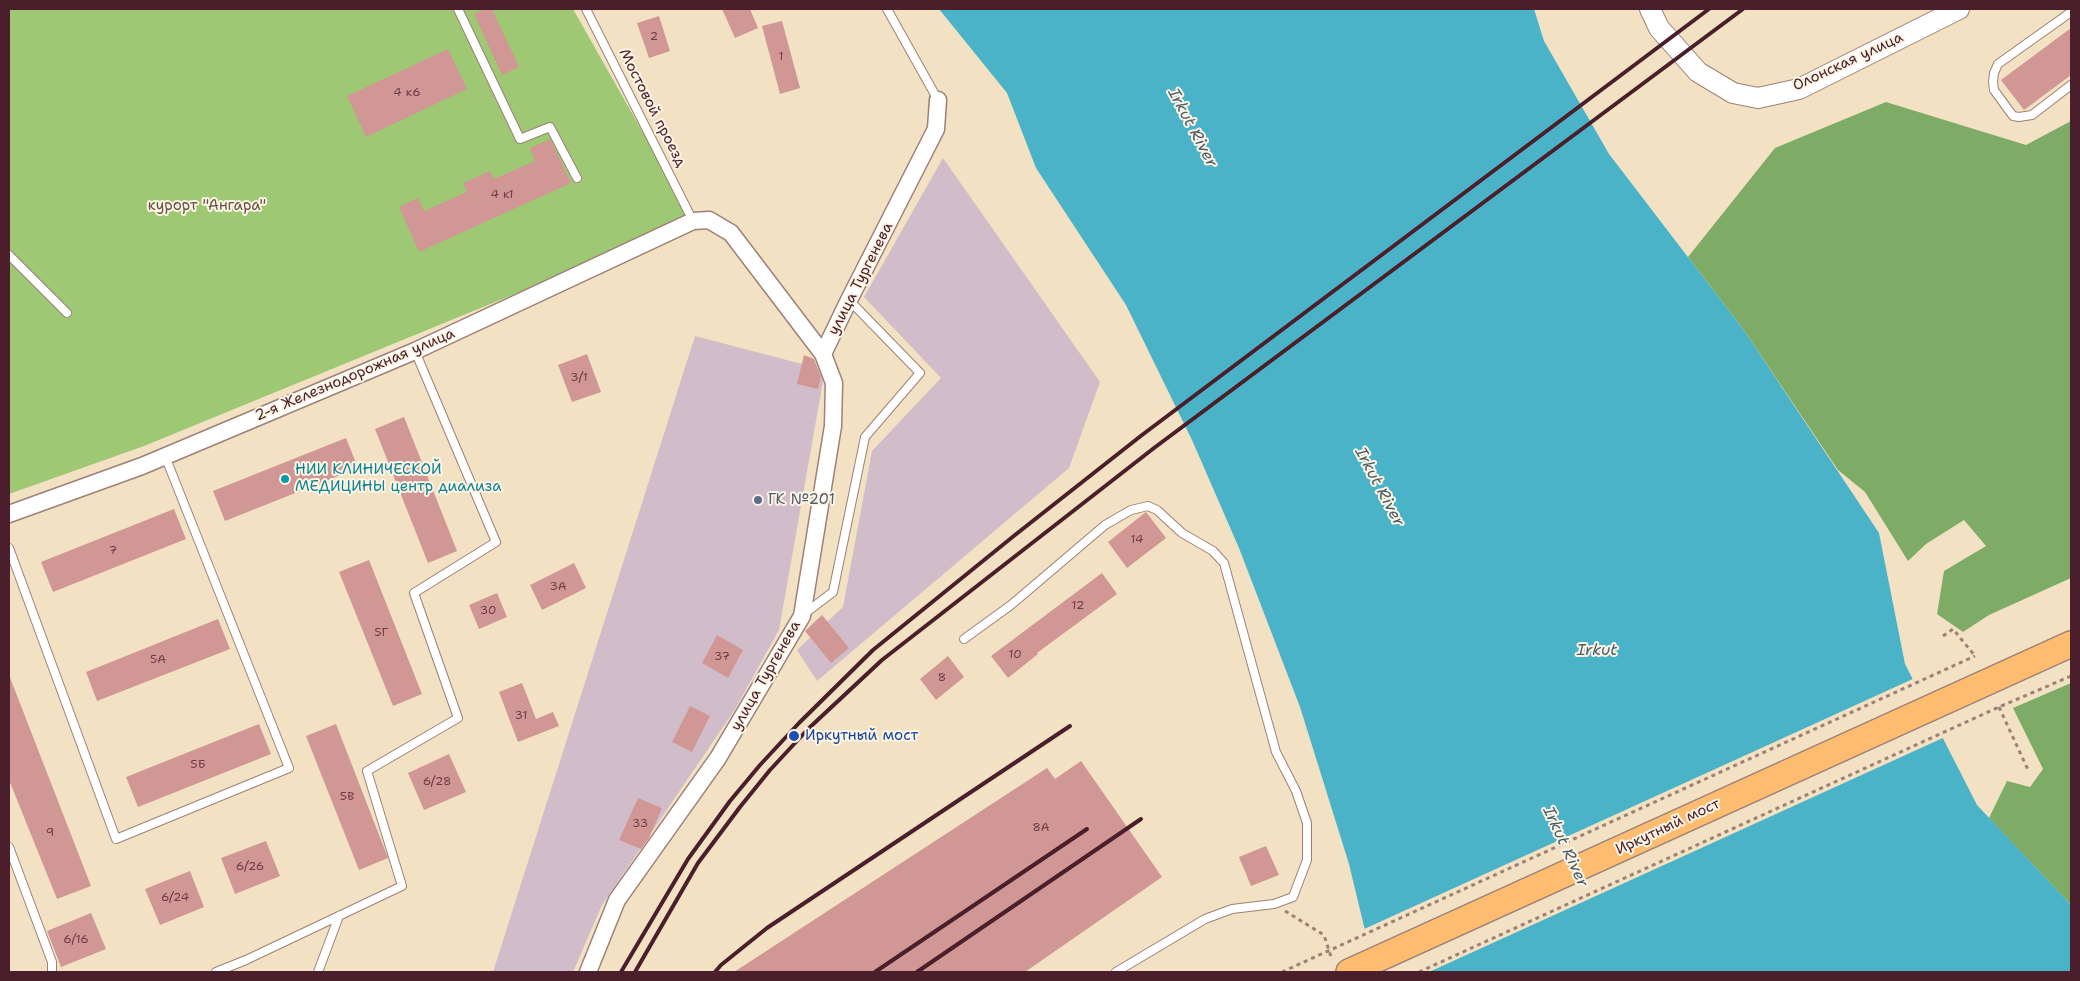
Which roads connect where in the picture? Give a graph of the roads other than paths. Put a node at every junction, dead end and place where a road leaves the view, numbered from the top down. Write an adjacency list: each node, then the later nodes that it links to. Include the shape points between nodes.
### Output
1 (458, 9): 9 (lane, via 520,139 550,127)
2 (586, 9): 10 (lane, Мостовой проезд)
3 (887, 9): 8 (lane)
4 (1650, 9): 5 (street, Олонская улица, via 1659,28 1698,72 1733,93 1758,98 1799,89)
5 (1959, 9)
6 (2071, 12): 7 (lane, via 1998,64 1992,82 1994,90 2013,116 2019,117 2032,115)
7 (2071, 85)
8 (938, 100): 12 (street, улица Тургенева, via 936,129)
9 (577, 178)
10 (694, 221): 14 (street, 2-я Железнодорожная улица); 15 (street, via 709,220 731,233)
11 (9, 255): 13 (lane)
12 (849, 300): 15 (street, улица Тургенева); 19 (lane, via 920,373 865,437 833,592)
13 (67, 313)
14 (415, 352): 16 (street, 2-я Железнодорожная улица); 23 (lane, via 496,542 414,593 458,718 367,771 402,886)
15 (824, 354): 19 (street, улица Тургенева, via 834,383 834,426)
16 (165, 456): 17 (street, 2-я Железнодорожная улица); 18 (lane, via 289,768 116,839)
17 (9, 514)
18 (9, 548)
19 (802, 616): 28 (street, улица Тургенева, via 718,758 617,900)
20 (964, 639): 29 (lane, via 1011,605 1106,525 1131,510 1148,506 1157,510 1182,533 1213,551 1224,563 1276,752 1296,790 1307,823 1307,860 1293,897 1274,904 1232,909 1205,919)
21 (2071, 644): 24 (main road, Иркутный мост)
22 (9, 847): 25 (lane, via 52,962)
23 (338, 916): 26 (lane); 27 (lane)
24 (1341, 968)
25 (52, 972)
26 (216, 972)
27 (318, 972)
28 (588, 972)
29 (1116, 972)

